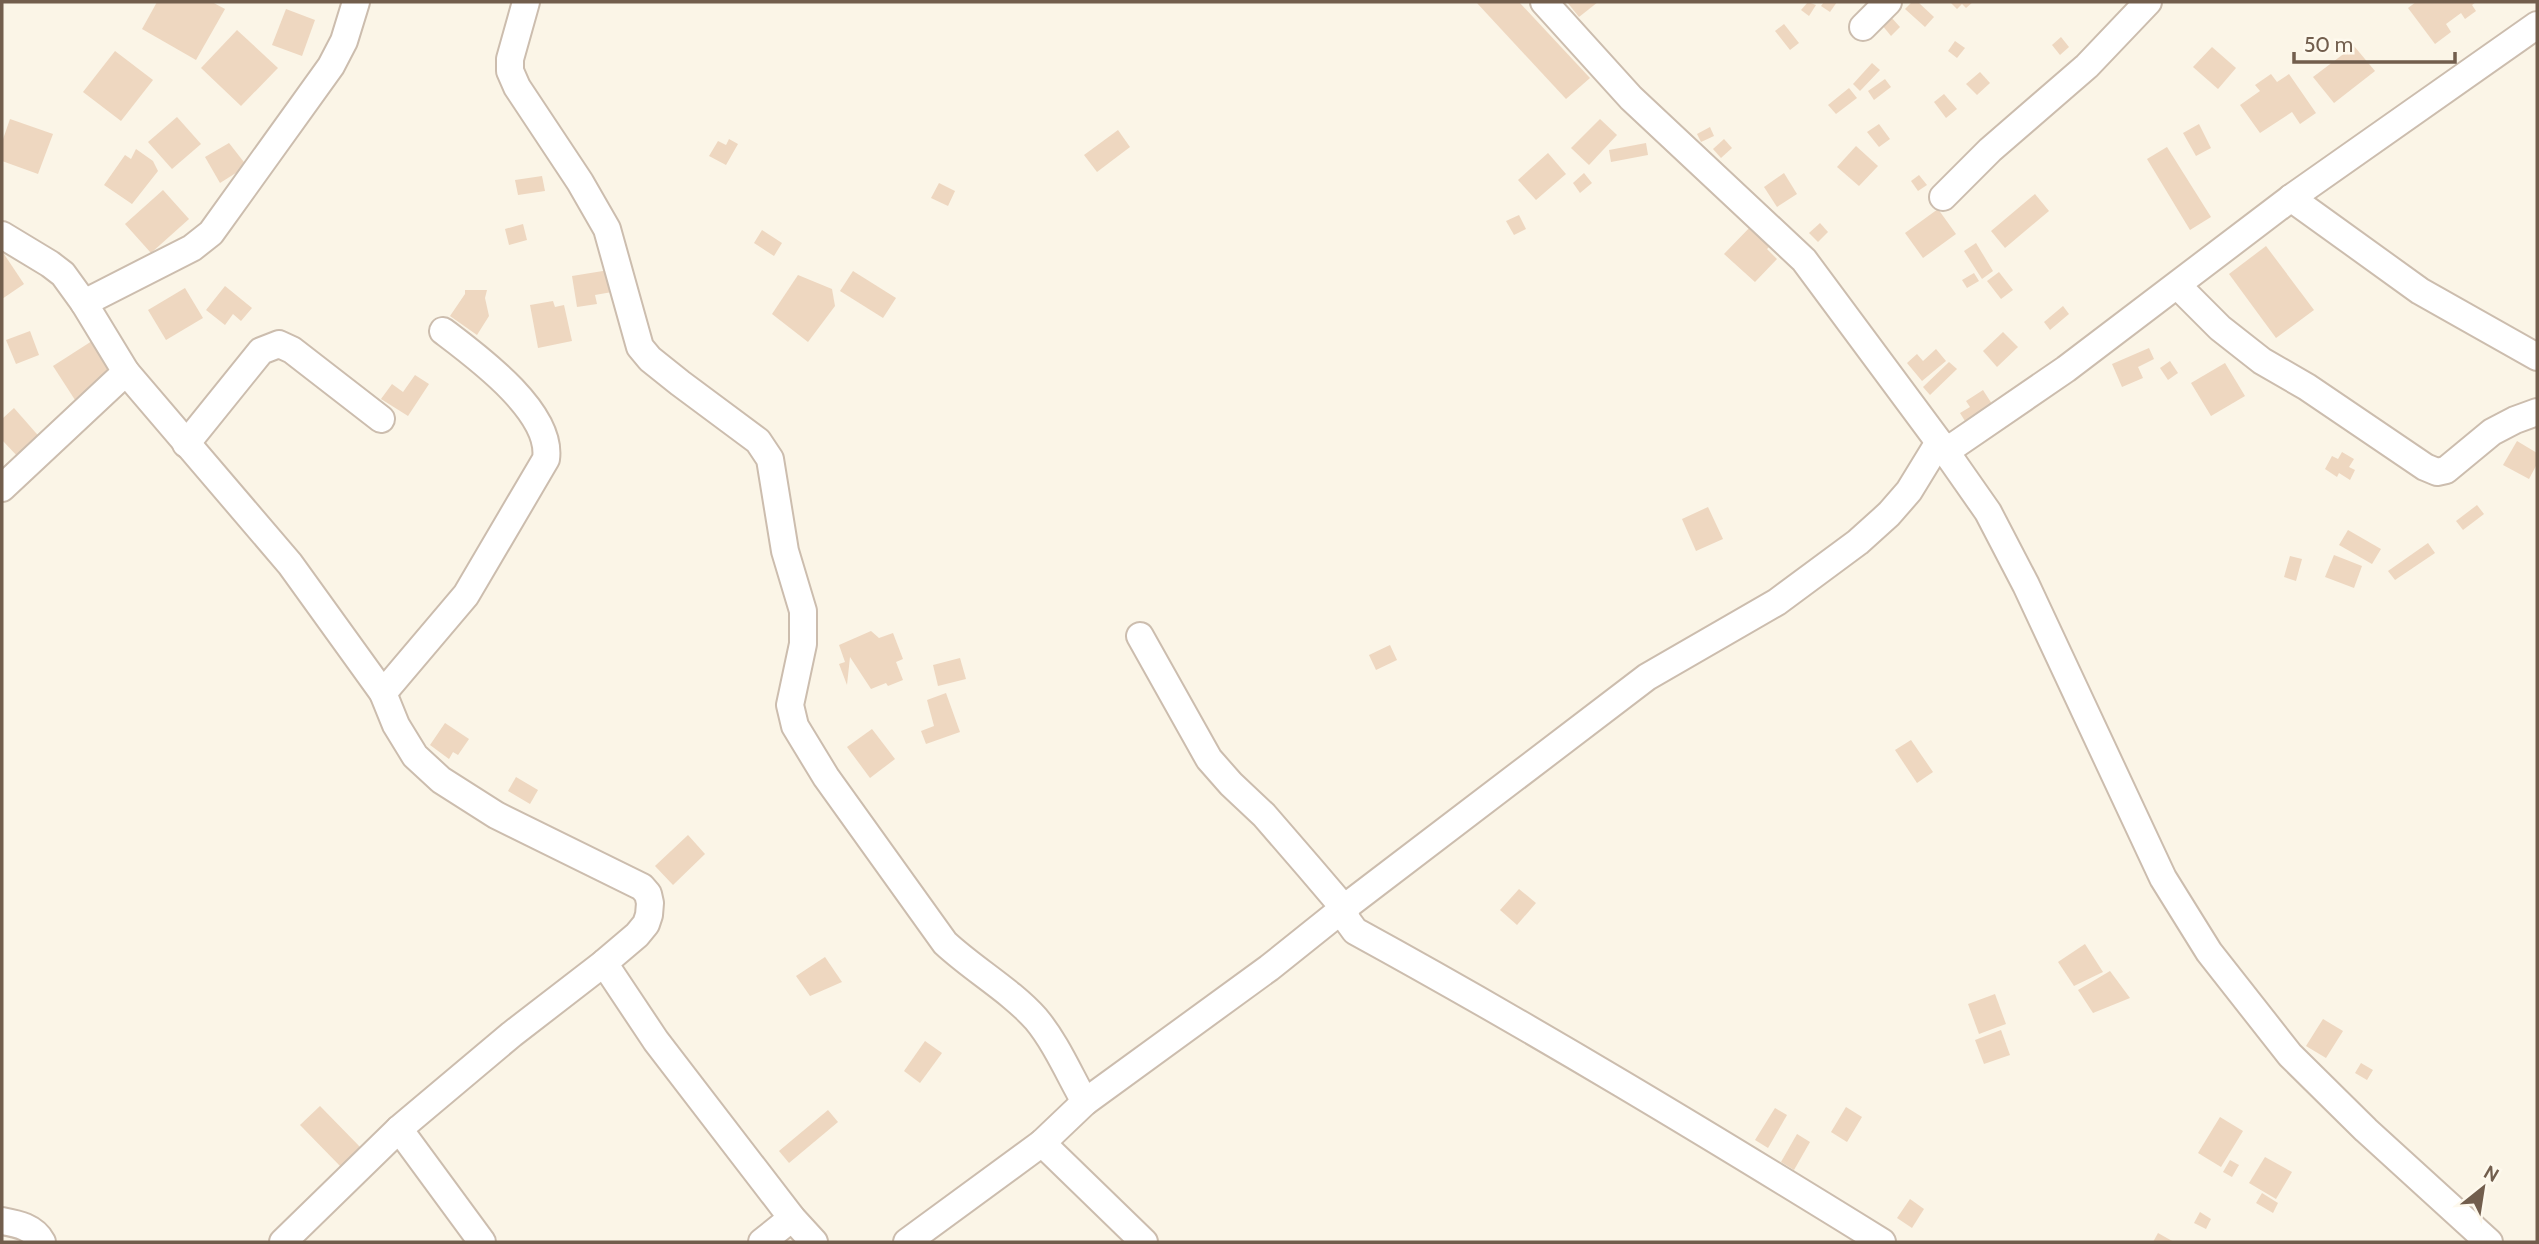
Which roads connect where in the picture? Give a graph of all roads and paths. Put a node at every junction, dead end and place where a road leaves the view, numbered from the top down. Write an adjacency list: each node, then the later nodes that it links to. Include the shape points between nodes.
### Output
1 (356, 2): 12 (street, via 331,66 211,233 192,248)
2 (526, 2): 25 (street, via 510,71 607,229 640,347 758,441 770,459 785,551 803,611 803,644 790,705 795,726 826,777 946,943 1038,1021)
3 (1544, 2): 19 (street, via 1631,98 1804,260)
4 (1888, 2): 7 (street)
5 (2148, 2): 8 (street, via 2087,66)
6 (2537, 25): 9 (street)
7 (1863, 27)
8 (1943, 197)
9 (2291, 198): 11 (street); 14 (street, via 2420,291)
10 (2, 235): 12 (street, via 50,264)
11 (2178, 286): 16 (street, via 2262,361 2437,472 2446,470 2492,432); 19 (street, via 2066,369)
12 (84, 303): 15 (street)
13 (443, 331): 22 (street, via 516,394 547,448 545,459 466,595)
14 (2537, 357)
15 (126, 372): 18 (street); 20 (street)
16 (2537, 412)
17 (381, 419): 18 (street, via 279,344 261,351)
18 (186, 444): 22 (street, via 290,564)
19 (1942, 447): 23 (street, via 1889,514 1858,542 1777,602 1647,677); 38 (street, via 2001,536 2163,878 2209,952 2290,1055)
20 (2, 488)
21 (1140, 636): 23 (street, via 1209,759)
22 (383, 693): 24 (street, via 415,756 441,780 496,815 648,894 646,924)
23 (1344, 908): 25 (street); 37 (street, via 1355,931 1496,1009)
24 (604, 963): 26 (street); 28 (street, via 656,1041)
25 (1085, 1102): 27 (street)
26 (399, 1129): 31 (street); 32 (street)
27 (1042, 1143): 35 (street); 36 (street)
28 (792, 1218): 33 (street); 34 (street)
29 (2, 1221): 30 (street, via 29,1228)
30 (43, 1242)
31 (283, 1242)
32 (482, 1242)
33 (762, 1242)
34 (814, 1242)
35 (907, 1242)
36 (1144, 1242)
37 (1882, 1242)
38 (2489, 1242)

